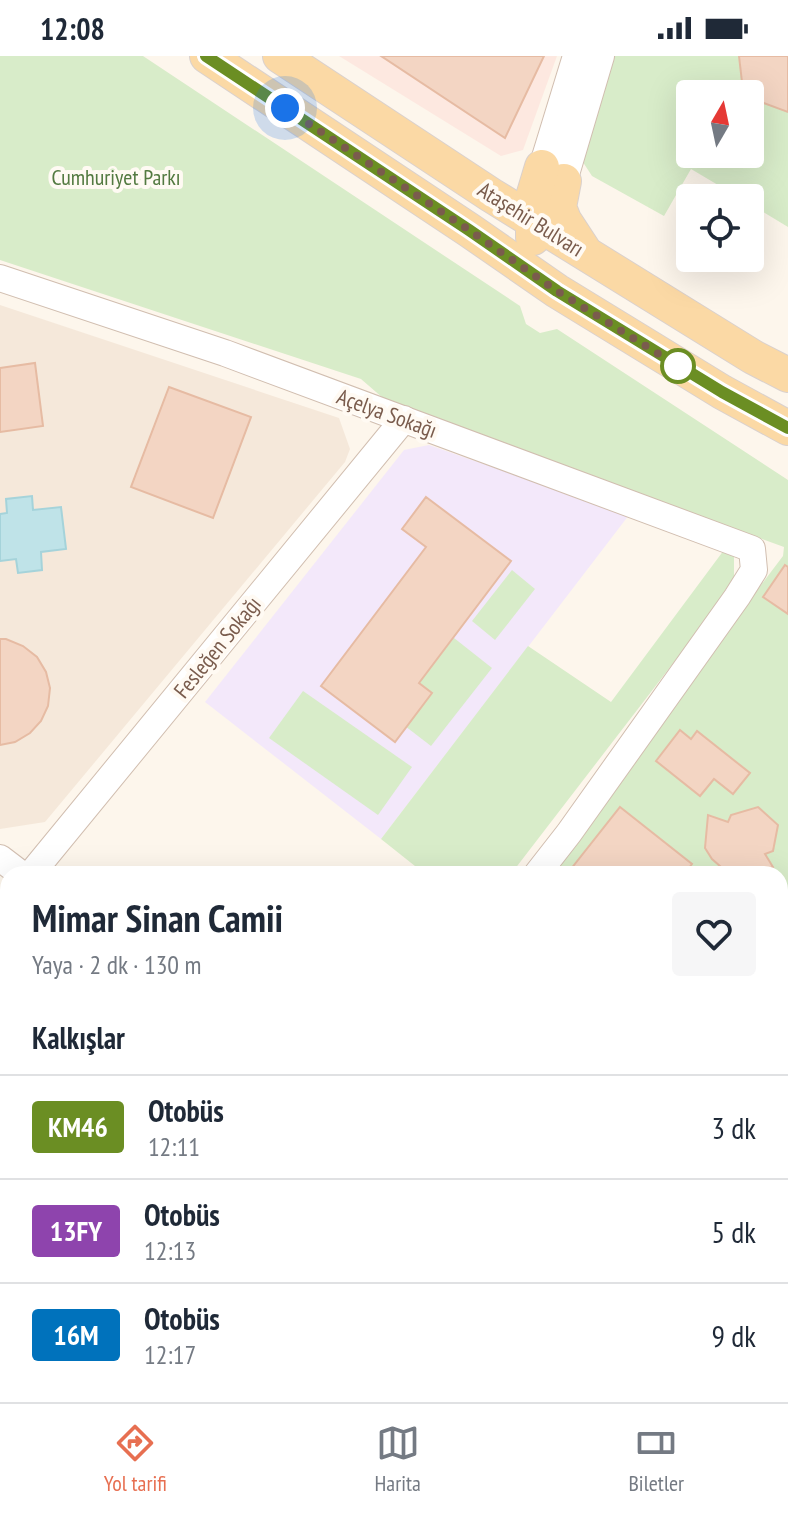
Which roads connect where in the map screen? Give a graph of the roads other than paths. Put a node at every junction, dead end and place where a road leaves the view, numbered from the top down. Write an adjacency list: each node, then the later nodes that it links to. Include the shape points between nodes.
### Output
1 (207, 56): 8 (main road, Ataşehir Bulvarı)
2 (280, 56): 6 (main road, Ataşehir Bulvarı)
3 (576, 56): 5 (street)
4 (601, 56): 5 (street)
5 (553, 174): 6 (main road); 7 (main road, via 533,197); 9 (main road, via 564,220)
6 (481, 188): 7 (main road, Ataşehir Bulvarı)
7 (534, 221): 8 (main road, via 507,237); 9 (main road, Ataşehir Bulvarı); 11 (main road, via 535,262)
8 (469, 230): 11 (main road, Ataşehir Bulvarı)
9 (585, 252): 12 (main road, Ataşehir Bulvarı)
10 (0, 278): 13 (street, Açelya Sokağı)
11 (546, 284): 14 (main road, Ataşehir Bulvarı)
12 (788, 375)
13 (404, 419): 15 (street, Fesleğen Sokağı); 16 (street, Açelya Sokağı, via 752,549 754,570)
14 (788, 428)
15 (38, 866)
16 (543, 866)

